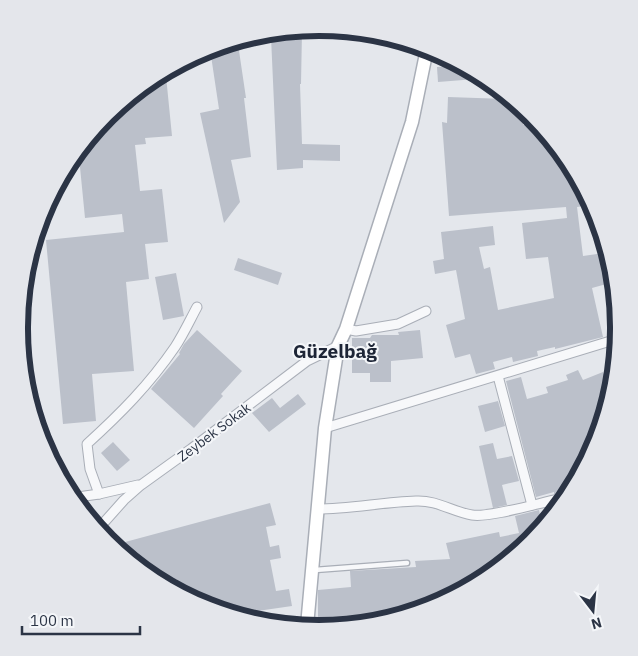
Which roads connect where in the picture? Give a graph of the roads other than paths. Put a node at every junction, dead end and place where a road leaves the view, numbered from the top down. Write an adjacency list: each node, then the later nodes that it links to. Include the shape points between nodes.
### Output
1 (425, 56): 4 (street, via 412,122)
2 (197, 307): 10 (street, via 176,346 155,375 126,409 86,444 90,470)
3 (426, 311): 4 (street, via 398,324)
4 (346, 330): 6 (street)
5 (610, 341): 7 (street)
6 (338, 346): 8 (street); 9 (street, Zeybek Sokak, via 307,361)
7 (498, 376): 8 (street); 13 (street)
8 (325, 428): 14 (street)
9 (141, 485): 10 (street); 15 (street, Zeybek Sokak)
10 (100, 494): 11 (street)
11 (82, 496)
12 (554, 500): 13 (street)
13 (532, 505): 14 (street, via 473,515 419,501 339,509)
14 (317, 508): 17 (street)
15 (103, 523)
16 (407, 563): 17 (lane)
17 (311, 570): 18 (street)
18 (309, 594): 19 (street); 20 (lane)
19 (307, 619)
20 (313, 620)

